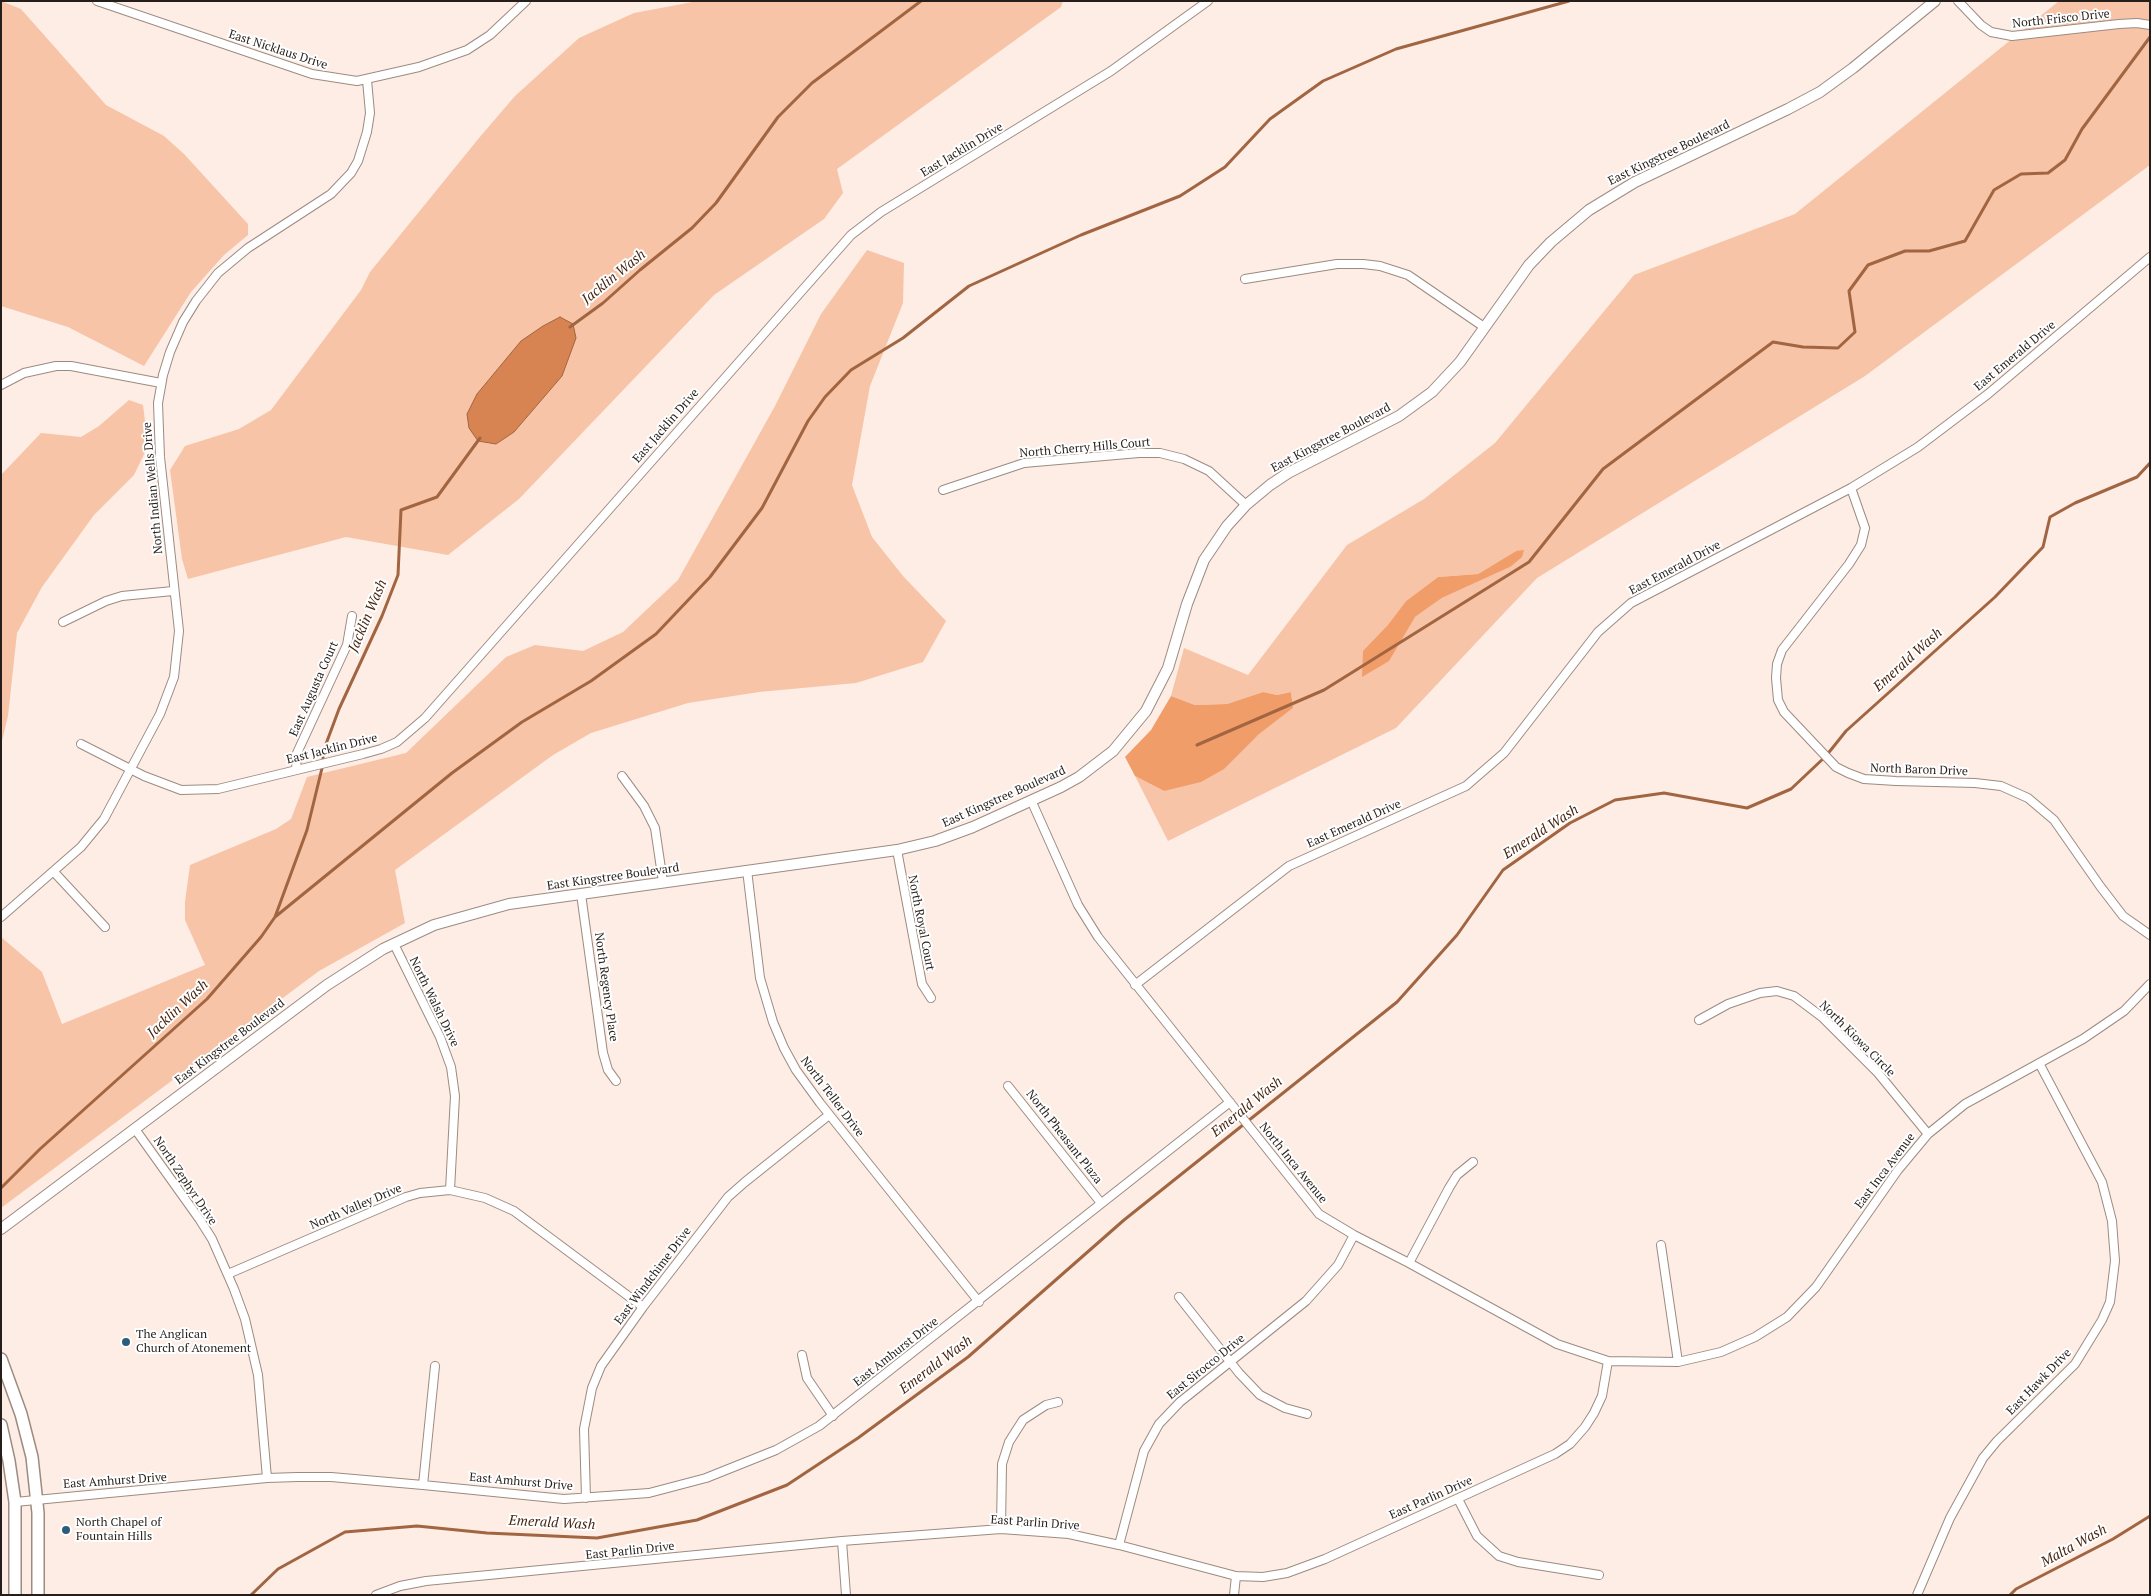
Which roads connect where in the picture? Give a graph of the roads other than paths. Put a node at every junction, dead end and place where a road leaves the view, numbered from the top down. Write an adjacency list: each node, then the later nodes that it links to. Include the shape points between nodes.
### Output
1 (97, 1): 6 (street, East Nicklaus Drive)
2 (526, 1): 8 (street, East Nicklaus Drive, via 490,35 467,50)
3 (1208, 1): 22 (street, East Jacklin Drive, via 1111,71 868,221 831,256 425,718 397,742 381,749)
4 (1935, 1): 11 (street, East Kingstree Boulevard, via 1820,92 1635,182 1589,210 1529,265)
5 (1958, 1): 7 (street, North Frisco Drive, via 1986,28 2012,36 2119,24)
6 (116, 4): 8 (street, East Nicklaus Drive, via 312,74)
7 (2150, 25)
8 (366, 80): 12 (street, North Indian Wells Drive, via 370,113 367,132 351,173 331,194 248,248 218,273 183,322)
9 (2150, 257): 14 (street, East Emerald Drive, via 1988,394 1918,447)
10 (1245, 280): 11 (street, via 1337,264 1385,267 1408,275)
11 (1484, 327): 16 (street, East Kingstree Boulevard, via 1449,376 1412,408 1288,473)
12 (161, 384): 13 (street, via 71,366 24,373); 17 (street, North Indian Wells Drive, via 159,451)
13 (1, 385)
14 (1851, 488): 32 (street, North Baron Drive, via 1865,528 1861,545 1782,650 1776,678 1778,700 1784,712 1836,767 1864,779 2001,786 2028,798 2054,820 2123,916); 35 (street, East Emerald Drive, via 1631,603 1598,632 1504,753 1466,786 1289,866)
15 (943, 490): 16 (street, North Cherry Hills Court, via 1024,463 1160,454 1184,459 1209,471)
16 (1246, 505): 24 (street, East Kingstree Boulevard, via 1226,526 1204,560 1168,668 1138,723 1113,751 1092,768)
17 (173, 591): 19 (street, via 122,596); 21 (street, North Indian Wells Drive, via 179,631 174,677 160,714)
18 (352, 616): 22 (street, East Augusta Court, via 347,645 297,753)
19 (63, 622)
20 (81, 744): 21 (street, East Jacklin Drive)
21 (130, 769): 22 (street, East Jacklin Drive, via 180,790 218,789); 27 (street, North Indian Wells Drive, via 104,819)
22 (296, 770)
23 (622, 776): 28 (street, via 644,806 655,828)
24 (1031, 800): 25 (street, East Kingstree Boulevard, via 953,834); 35 (street, North Inca Avenue, via 1078,905)
25 (897, 850): 26 (street, East Kingstree Boulevard); 36 (street, North Royal Court, via 922,984)
26 (746, 870): 28 (street, East Kingstree Boulevard); 42 (street, North Teller Drive, via 760,978 773,1022 796,1070)
27 (54, 872): 30 (street, North Indian Wells Drive); 31 (street)
28 (662, 882): 29 (street, East Kingstree Boulevard)
29 (581, 894): 33 (street, East Kingstree Boulevard, via 483,910 434,925); 39 (street, North Regency Place, via 603,1053 608,1070)
30 (1, 917)
31 (105, 927)
32 (2150, 935)
33 (394, 944): 43 (street, East Kingstree Boulevard, via 327,985); 46 (street, North Walsh Drive, via 440,1037 451,1067 455,1096)
34 (2150, 984): 38 (street, East Inca Avenue, via 2124,1011 2084,1039)
35 (1135, 985): 41 (street, North Inca Avenue)
36 (931, 998)
37 (1699, 1020): 44 (street, North Kiowa Circle, via 1728,1004 1760,993 1777,991 1794,996 1822,1017 1878,1073)
38 (2038, 1063): 44 (street, East Inca Avenue, via 1965,1104); 82 (street, East Hawk Drive, via 2102,1182 2112,1221 2115,1261 2110,1302 2075,1364 1983,1458 1950,1518)
39 (616, 1081)
40 (1008, 1086): 47 (street, North Pheasant Plaza)
41 (1230, 1102): 47 (street, East Amhurst Drive); 49 (street, North Inca Avenue, via 1320,1214)
42 (829, 1114): 54 (street, North Teller Drive); 55 (street, East Windchime Drive, via 728,1198)
43 (136, 1129): 48 (street, East Kingstree Boulevard); 52 (street, North Zephyr Drive, via 192,1206)
44 (1928, 1134): 60 (street, East Inca Avenue, via 1898,1170 1816,1287 1787,1318 1720,1352)
45 (1474, 1162): 51 (street, via 1453,1182)
46 (450, 1190): 52 (street, North Valley Drive, via 406,1197); 55 (street, North Valley Drive, via 485,1198 514,1210)
47 (1101, 1203): 54 (street, East Amhurst Drive)
48 (1, 1229)
49 (1354, 1235): 51 (street, North Inca Avenue); 59 (street, East Sirocco Drive, via 1338,1265 1321,1286)
50 (1661, 1245): 60 (street)
51 (1409, 1263): 58 (street, North Inca Avenue, via 1557,1344)
52 (228, 1274): 66 (street, North Zephyr Drive, via 245,1319 258,1375)
53 (1179, 1297): 59 (street)
54 (979, 1302): 64 (street, East Amhurst Drive)
55 (643, 1307): 68 (street, East Windchime Drive, via 601,1366 592,1388 584,1429)
56 (802, 1355): 64 (street, via 807,1378)
57 (1, 1359): 70 (main road, via 32,1457)
58 (1608, 1361): 60 (street, North Inca Avenue); 69 (street, East Parlin Drive, via 1602,1396 1570,1444)
59 (1230, 1362): 63 (street, via 1260,1395); 74 (street, East Sirocco Drive, via 1170,1411 1151,1438 1139,1466)
60 (1678, 1362)
61 (435, 1366): 67 (street)
62 (1058, 1402): 72 (street, via 1046,1405 1024,1420 1009,1442 1002,1464)
63 (1306, 1414)
64 (832, 1416): 68 (street, East Amhurst Drive, via 776,1450 706,1478 649,1493)
65 (1, 1425): 71 (main road)
66 (267, 1478): 67 (street, East Amhurst Drive, via 331,1477); 70 (street, East Amhurst Drive)
67 (423, 1484): 68 (street, East Amhurst Drive, via 564,1499)
68 (586, 1498)
69 (1458, 1499): 75 (street, via 1477,1536 1499,1556); 76 (street, East Parlin Drive, via 1287,1573 1263,1577)
70 (37, 1500): 71 (street, East Amhurst Drive); 78 (main road)
71 (15, 1502): 77 (main road)
72 (1001, 1529): 73 (street, East Parlin Drive); 74 (street, East Parlin Drive, via 1069,1534)
73 (842, 1541): 79 (street, East Parlin Drive, via 426,1582 400,1586); 80 (street)
74 (1119, 1545): 76 (street, East Parlin Drive)
75 (1599, 1575)
76 (1236, 1576): 81 (street)
77 (15, 1595)
78 (38, 1595)
79 (376, 1595)
80 (846, 1595)
81 (1234, 1595)
82 (1917, 1595)

